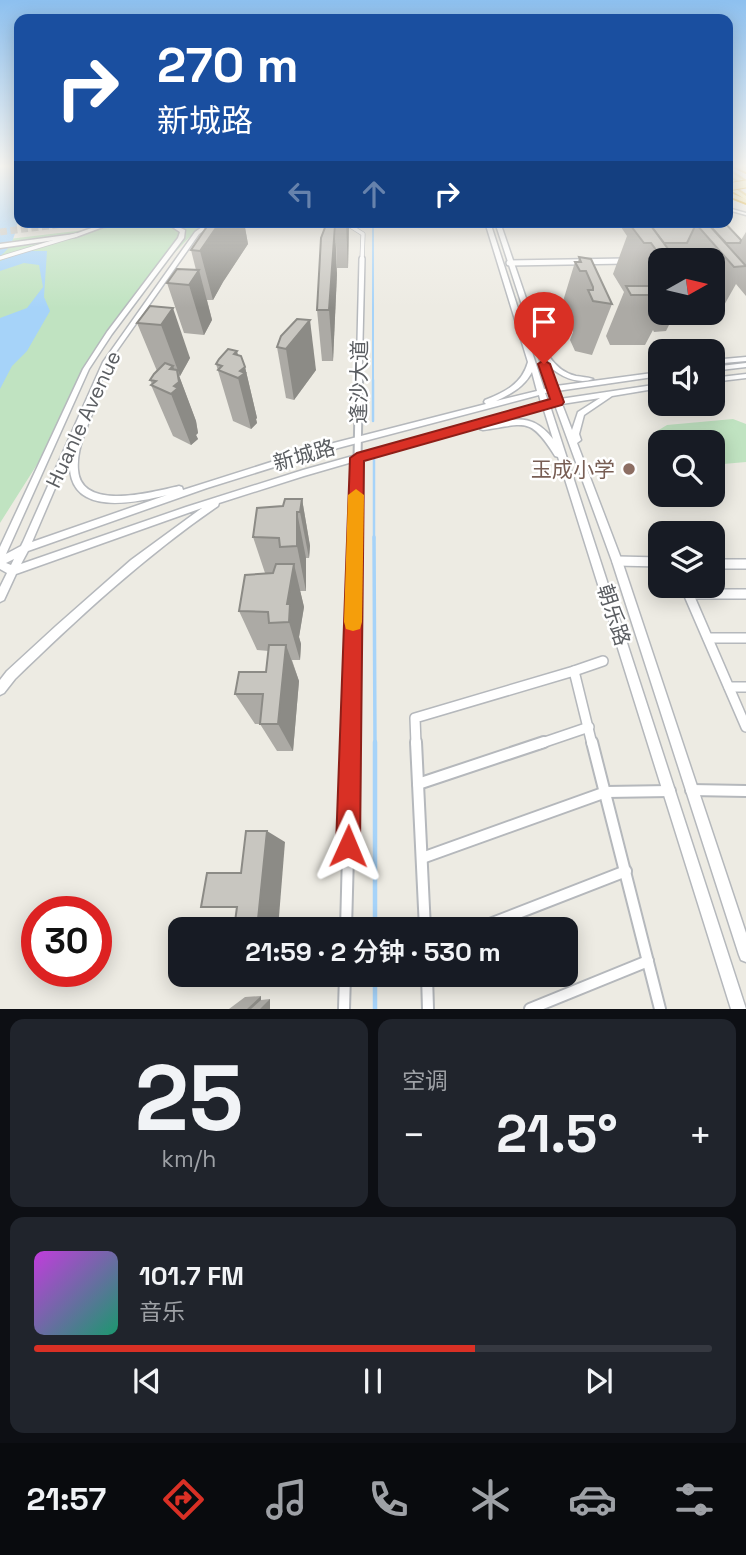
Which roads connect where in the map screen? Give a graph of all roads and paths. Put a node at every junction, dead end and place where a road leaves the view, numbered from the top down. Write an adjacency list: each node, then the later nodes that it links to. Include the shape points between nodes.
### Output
1 (81, 228): 9 (street)
2 (97, 228): 8 (street)
3 (179, 228): 14 (street, Huanle Avenue, via 183,235)
4 (204, 228): 15 (street, Huanle Avenue)
5 (354, 228): 34 (street, 逢沙大道, via 363,234)
6 (490, 228): 18 (street, 朝乐路)
7 (498, 228): 13 (street, 朝乐路)
8 (76, 236): 9 (street); 11 (street)
9 (48, 239): 10 (street)
10 (0, 245)
11 (0, 258)
12 (635, 261): 13 (street)
13 (509, 263): 16 (street, 朝乐路)
14 (149, 279): 15 (street); 40 (street, Huanle Avenue, via 86,369)
15 (163, 279): 22 (street, Huanle Avenue)
16 (535, 339): 25 (street, via 551,366 566,376); 28 (street, 朝乐路)
17 (746, 359): 19 (street)
18 (532, 360): 28 (street, 朝乐路); 32 (street, via 530,372 511,391)
19 (725, 361)
20 (746, 365): 21 (street)
21 (725, 367)
22 (102, 371): 38 (street, Huanle Avenue); 39 (street, via 75,452 75,480 84,492 135,500)
23 (648, 374): 25 (street, 新城路)
24 (746, 376): 26 (street)
25 (624, 377): 28 (street, 新城路)
26 (725, 378)
27 (648, 388): 29 (street, 新城路)
28 (548, 391): 30 (street, 朝乐路); 31 (street, 朝乐路); 32 (street, 新城路)
29 (621, 391): 30 (street, 新城路); 36 (street, via 581,414 575,434)
30 (558, 402): 31 (street, 新城路); 36 (street, 朝乐路)
31 (546, 404): 33 (street, 新城路); 37 (street, 朝乐路)
32 (463, 413): 34 (street, 新城路)
33 (464, 428): 35 (street, 新城路); 37 (street, via 516,421 532,424 548,436)
34 (357, 441): 35 (street, 逢沙大道); 39 (street, 新城路)
35 (357, 458): 41 (street, 新城路); 71 (street, 逢沙大道)
36 (582, 462): 46 (street, 朝乐路)
37 (567, 466): 66 (street, 朝乐路)
38 (55, 477): 40 (street); 44 (street, Huanle Avenue)
39 (232, 477): 42 (street, 新城路)
40 (36, 479): 45 (street, Huanle Avenue)
41 (227, 497): 43 (street, 新城路); 61 (street, via 170,533 92,598)
42 (141, 508): 43 (street, via 124,520 123,525); 44 (street, 新城路)
43 (136, 527): 50 (street, 新城路)
44 (25, 548): 45 (street, 新城路); 50 (street, Huanle Avenue)
45 (0, 561): 50 (street)
46 (617, 561): 47 (street); 65 (street, 朝乐路)
47 (648, 562)
48 (725, 564): 49 (street)
49 (746, 564)
50 (14, 571): 53 (street, Huanle Avenue)
51 (725, 593): 52 (street)
52 (746, 594)
53 (0, 597)
54 (690, 598): 55 (street)
55 (708, 638): 56 (street); 59 (street)
56 (746, 638)
57 (603, 661): 58 (street)
58 (575, 671): 62 (street); 64 (street, via 415,718)
59 (729, 687): 60 (street); 63 (street)
60 (746, 687)
61 (0, 690)
62 (589, 727): 64 (street); 68 (street)
63 (746, 727)
64 (418, 784): 69 (street)
65 (691, 790): 67 (street); 74 (street, 朝乐路)
66 (670, 791): 68 (street); 83 (street, 朝乐路)
67 (746, 791)
68 (606, 792): 69 (street); 70 (street)
69 (422, 858): 72 (street)
70 (626, 871): 73 (street); 75 (street)
71 (346, 917)
72 (424, 917)
73 (508, 917)
74 (746, 955)
75 (648, 961): 78 (street); 82 (street)
76 (345, 987): 79 (street)
77 (427, 987): 80 (street)
78 (551, 1005): 81 (street)
79 (344, 1009)
80 (428, 1009)
81 (530, 1009)
82 (660, 1009)
83 (739, 1009)

